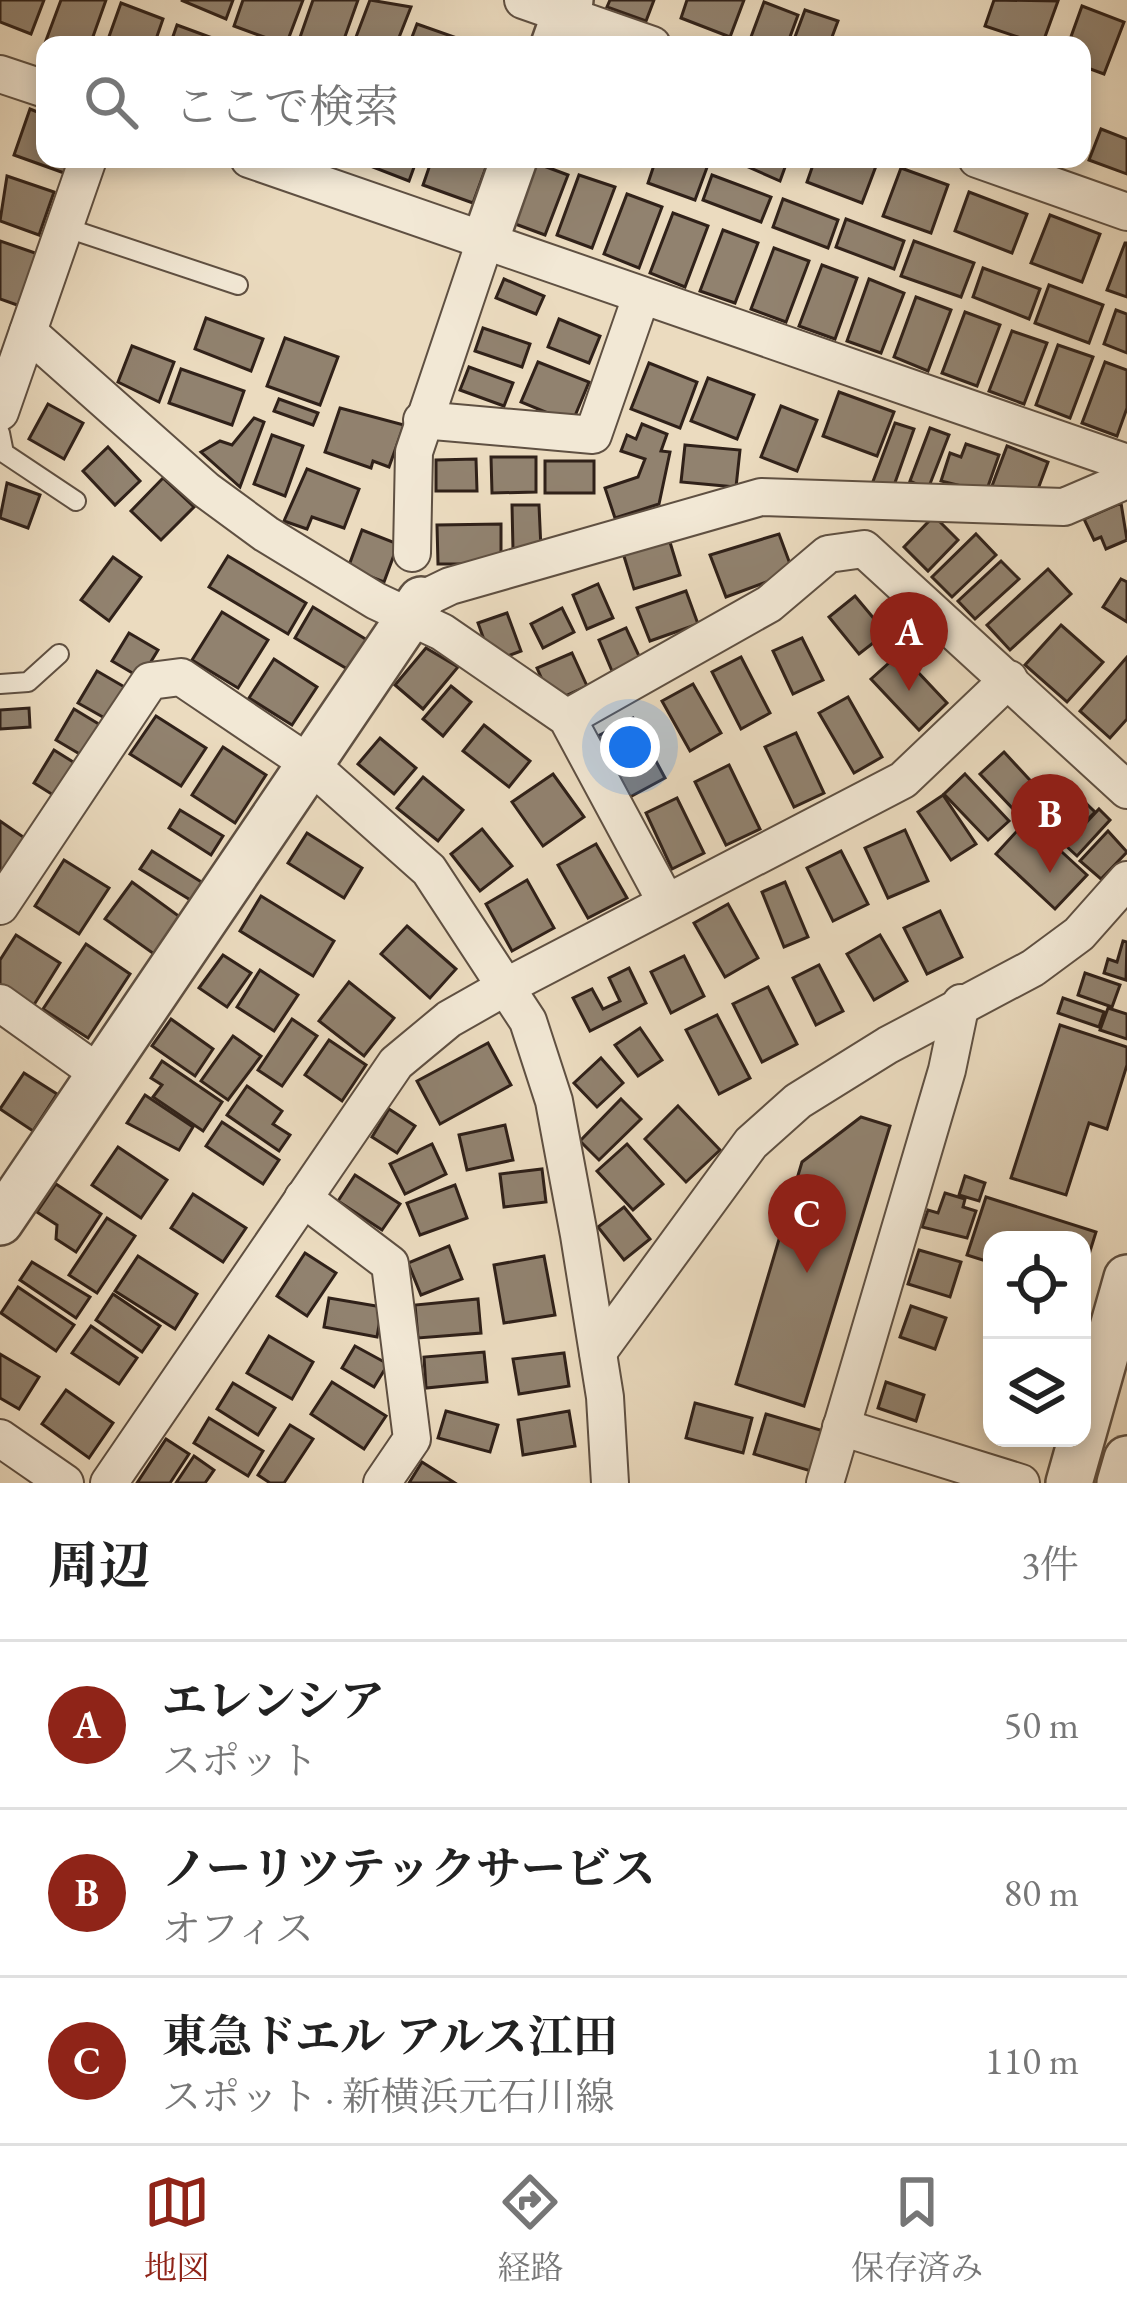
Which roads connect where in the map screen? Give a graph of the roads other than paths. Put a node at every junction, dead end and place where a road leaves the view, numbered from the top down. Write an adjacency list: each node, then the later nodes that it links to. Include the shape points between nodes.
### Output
1 (553, 15): 2 (street)
2 (622, 36)
3 (0, 74): 4 (street)
4 (36, 86)
5 (85, 168): 10 (street)
6 (275, 168): 11 (street)
7 (511, 168): 11 (street)
8 (1002, 168): 9 (street)
9 (1127, 212)
10 (64, 227): 12 (lane); 14 (street)
11 (485, 241): 13 (street); 16 (street)
12 (238, 285)
13 (641, 297): 16 (street, via 593,435); 18 (street)
14 (28, 332): 15 (street); 22 (street, via 251,523 376,601)
15 (0, 412)
16 (422, 420): 21 (street)
17 (0, 433): 20 (lane, via 4,453)
18 (1127, 463)
19 (1127, 480): 22 (street, via 1064,507 760,497 450,586)
20 (76, 501)
21 (412, 553)
22 (417, 608): 26 (street); 27 (street)
23 (59, 654): 25 (lane, via 28,682)
24 (1009, 679): 26 (street, via 864,549 828,554 769,604); 28 (street); 30 (street, via 904,780)
25 (0, 684)
26 (567, 718): 30 (street)
27 (311, 765): 31 (street, via 181,677 150,681); 32 (street, via 429,870); 35 (street)
28 (1127, 790)
29 (1127, 880): 34 (street, via 1033,968)
30 (666, 902): 32 (street)
31 (0, 906)
32 (508, 985): 36 (street, via 448,1019 396,1064); 39 (street, via 554,1101)
33 (0, 1003): 35 (street)
34 (962, 1003): 39 (street, via 798,1101 751,1143); 40 (street)
35 (101, 1075): 37 (street)
36 (304, 1198): 44 (street); 45 (street, via 390,1264 412,1439)
37 (0, 1222)
38 (1127, 1277): 49 (street)
39 (598, 1352): 46 (street)
40 (842, 1427): 47 (street); 48 (street)
41 (0, 1438): 43 (street)
42 (1127, 1460): 50 (street)
43 (65, 1483)
44 (109, 1483)
45 (382, 1483)
46 (610, 1483)
47 (825, 1483)
48 (1021, 1483)
49 (1070, 1483)
50 (1120, 1483)

